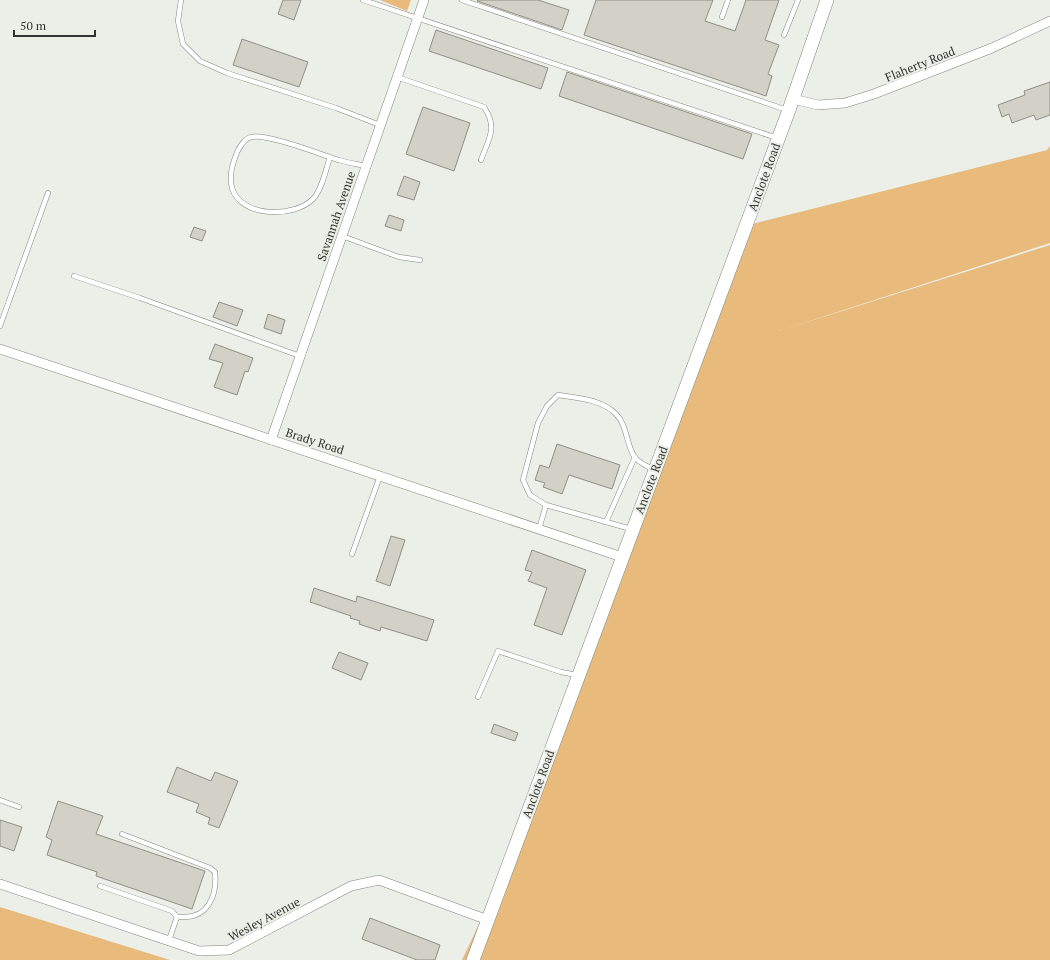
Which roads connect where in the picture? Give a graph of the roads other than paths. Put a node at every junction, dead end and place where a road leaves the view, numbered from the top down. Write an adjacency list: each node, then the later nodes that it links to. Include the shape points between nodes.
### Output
1 (181, 0): 14 (lane, via 178,21 183,44 200,61 227,73)
2 (363, 0): 9 (lane)
3 (424, 0): 9 (street, Savannah Avenue)
4 (462, 0): 13 (lane)
5 (728, 0): 8 (lane)
6 (798, 0): 11 (lane)
7 (826, 0): 13 (street, Anclote Road)
8 (722, 17)
9 (418, 18): 12 (street, Savannah Avenue); 15 (lane)
10 (1050, 21): 13 (street, Flaherty Road, via 992,48 874,94 845,103)
11 (784, 35)
12 (397, 77): 14 (street, Savannah Avenue); 17 (lane, via 484,107 490,117 492,128)
13 (791, 105): 15 (street, Anclote Road)
14 (380, 125): 18 (street, Savannah Avenue)
15 (778, 138): 28 (street, Anclote Road)
16 (330, 157): 16 (lane, via 304,148 251,137 238,149 230,176 233,189 243,204 256,210 294,210 314,199); 18 (lane)
17 (482, 160)
18 (366, 166): 20 (street, Savannah Avenue)
19 (48, 192): 23 (lane)
20 (342, 236): 21 (lane, via 399,257); 25 (street, Savannah Avenue)
21 (420, 260)
22 (74, 276): 25 (lane)
23 (0, 326)
24 (0, 349): 26 (street, Brady Road)
25 (300, 356): 26 (street, Savannah Avenue)
26 (271, 440): 29 (street, Brady Road)
27 (635, 457): 28 (lane); 30 (lane, via 617,414 605,406 582,398 558,395 546,406 538,423 524,480 530,494); 31 (lane)
28 (654, 470): 33 (street, Anclote Road)
29 (380, 476): 32 (street, Brady Road); 34 (lane)
30 (546, 505): 31 (lane); 32 (lane)
31 (606, 522): 33 (lane)
32 (539, 529): 35 (street, Brady Road)
33 (632, 530): 35 (street, Anclote Road)
34 (352, 554)
35 (622, 556): 36 (street, Anclote Road)
36 (578, 675): 37 (lane, via 561,672 498,651); 44 (street, Anclote Road)
37 (478, 697)
38 (0, 800): 39 (lane)
39 (19, 807)
40 (122, 834): 43 (lane, via 216,872 213,897 204,912)
41 (0, 884): 45 (street, Wesley Avenue)
42 (100, 886): 43 (lane, via 172,911)
43 (177, 917): 45 (lane)
44 (488, 920): 45 (street, Wesley Avenue, via 379,880 351,886 229,950 199,951); 46 (street, Anclote Road)
45 (168, 940)
46 (473, 960)

